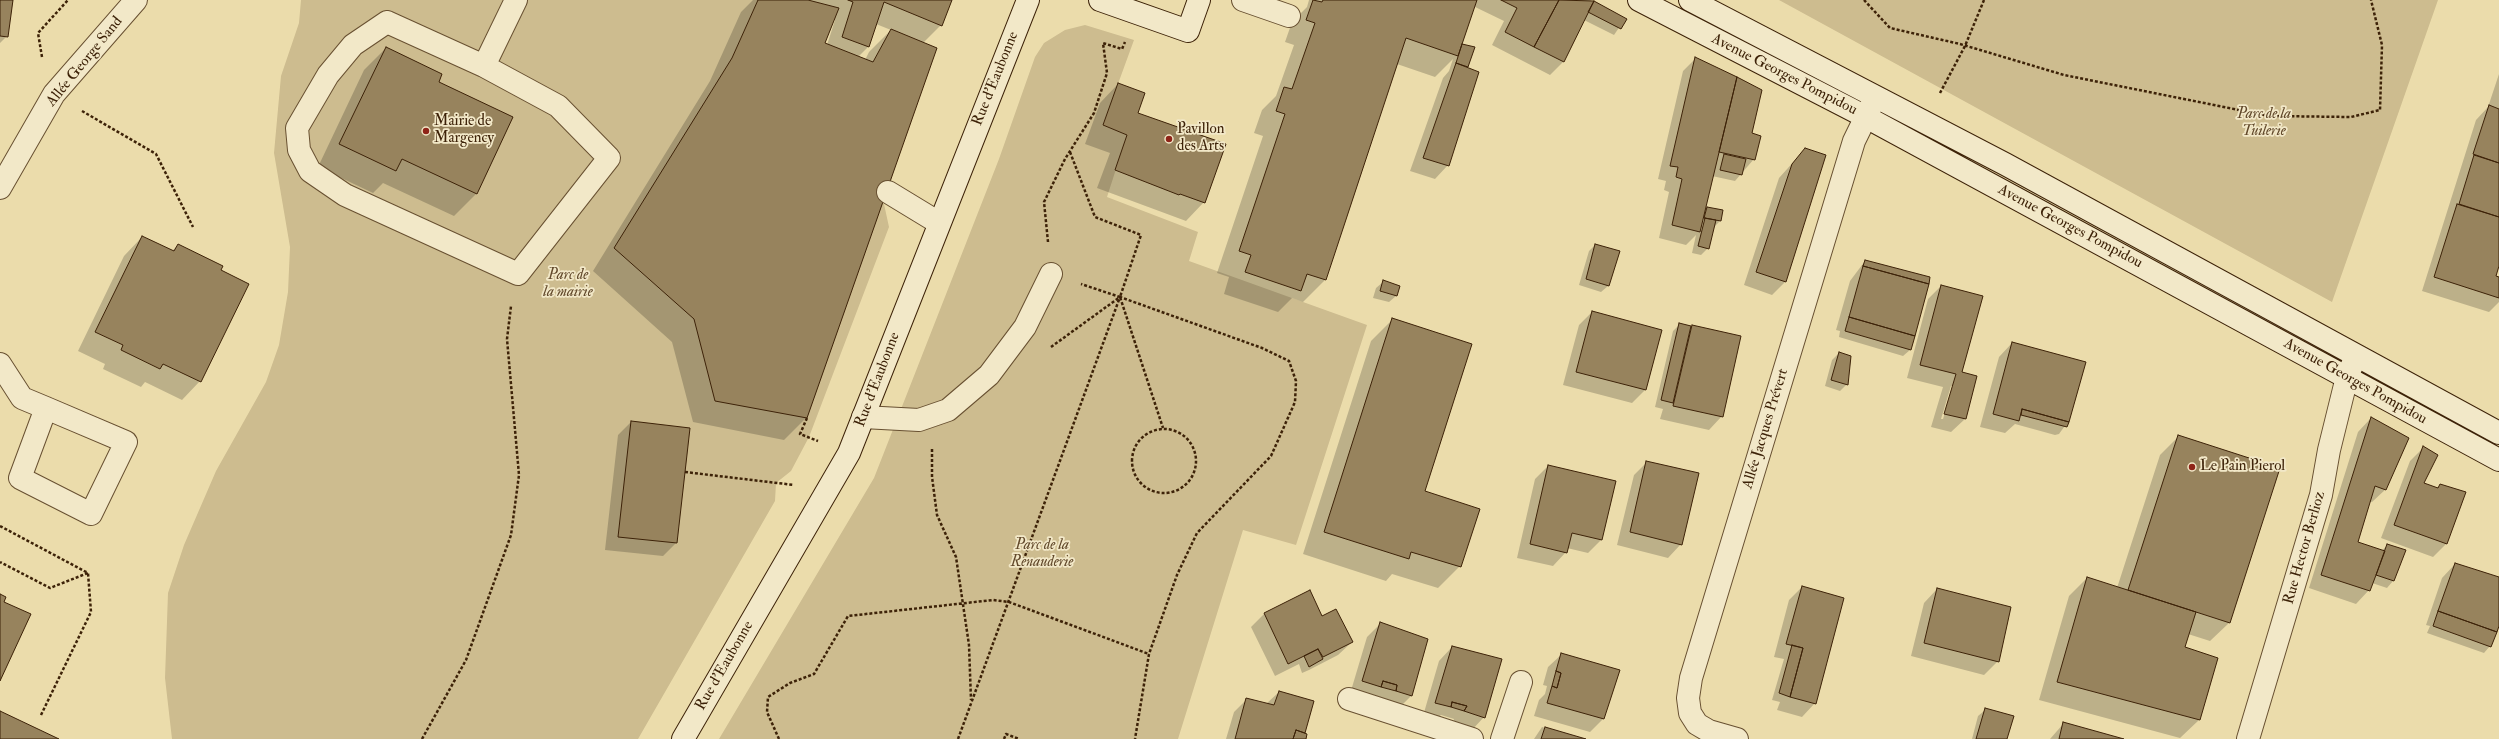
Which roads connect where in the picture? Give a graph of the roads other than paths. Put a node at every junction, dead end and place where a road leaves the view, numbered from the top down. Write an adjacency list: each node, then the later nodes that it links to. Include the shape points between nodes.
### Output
1 (136, 0): 13 (main road, Allée George Sand, via 54,94)
2 (516, 0): 10 (main road)
3 (1028, 0): 15 (main road, Rue d'Eaubonne)
4 (1100, 0): 5 (main road, via 1188,31)
5 (1199, 0)
6 (1243, 0): 9 (main road)
7 (1638, 0): 12 (main road, Avenue Georges Pompidou)
8 (1690, 0): 11 (main road, Avenue Georges Pompidou)
9 (1290, 16)
10 (484, 66): 10 (main road, via 387,22 353,45 328,75 297,128 299,150 310,171 345,195 518,274 609,158 558,106)
11 (1876, 96): 12 (main road, Allée Jacques Prévert); 17 (main road, Avenue Georges Pompidou)
12 (1866, 116): 19 (main road, Avenue Georges Pompidou); 29 (main road, Allée Jacques Prévert, via 1854,141 1691,678 1689,706 1697,724 1710,731)
13 (0, 188)
14 (888, 192): 15 (main road)
15 (939, 223): 21 (main road, Rue d'Eaubonne)
16 (1051, 274): 21 (main road, via 1024,327 989,375 948,410 919,420)
17 (2356, 356): 19 (main road, Rue Hector Berlioz); 22 (main road, Avenue Georges Pompidou)
18 (0, 364): 20 (main road, via 22,398)
19 (2347, 377): 23 (main road, Avenue Georges Pompidou); 30 (main road, Rue Hector Berlioz, via 2321,495)
20 (46, 408): 20 (main road, via 126,442 91,514 20,478)
21 (863, 417): 26 (main road, Rue d'Eaubonne, via 849,453)
22 (2499, 433)
23 (2499, 460)
24 (1521, 682): 28 (main road)
25 (1349, 699): 27 (main road)
26 (683, 739)
27 (1472, 739)
28 (1502, 739)
29 (1738, 739)
30 (2248, 739)

